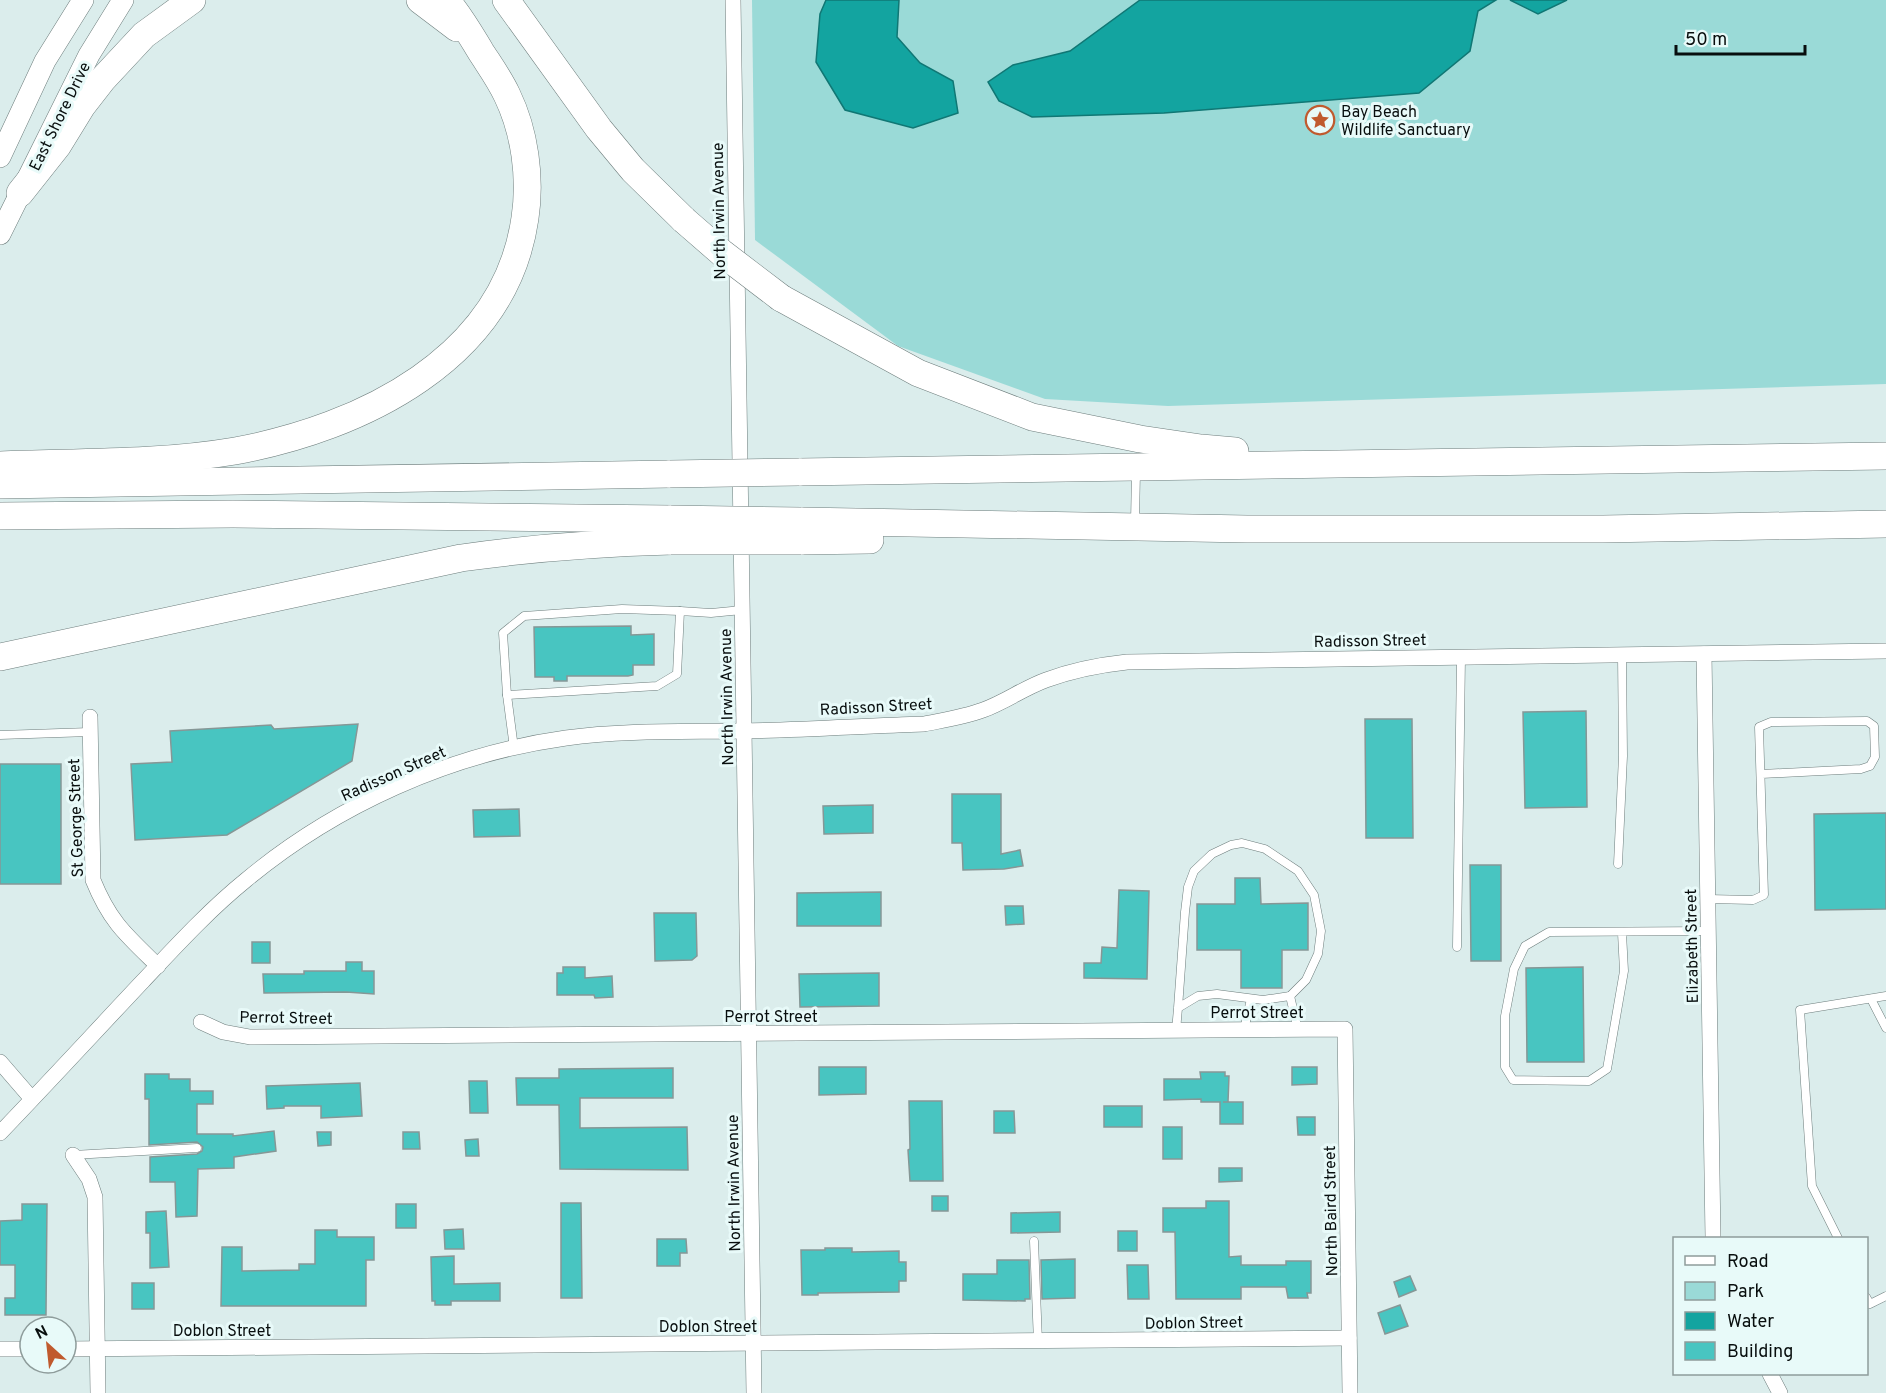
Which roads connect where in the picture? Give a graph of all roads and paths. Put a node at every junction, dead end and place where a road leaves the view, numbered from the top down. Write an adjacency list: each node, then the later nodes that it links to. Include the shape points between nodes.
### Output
1 (82, 0): 9 (main road, via 45,61)
2 (123, 0): 10 (main road, East Shore Drive, via 89,55)
3 (192, 0): 10 (highway, via 144,35 103,78)
4 (420, 0): 8 (highway, via 455,26)
5 (446, 0): 8 (highway)
6 (506, 0): 13 (highway, bridge, via 633,170 684,220 781,298 918,373 1032,417 1191,447)
7 (734, 0): 21 (street, North Irwin Avenue)
8 (486, 60): 14 (highway, via 507,95 523,149 528,199 523,237 512,270 483,321 443,361 359,414 271,443 199,456)
9 (0, 157)
10 (20, 193): 11 (main road, East Shore Drive)
11 (0, 234)
12 (1886, 456): 13 (highway)
13 (1346, 464): 15 (highway)
14 (0, 465)
15 (1136, 468): 16 (highway, bridge); 19 (lane)
16 (0, 485)
17 (0, 516): 20 (highway, via 244,514)
18 (1886, 524): 19 (highway, via 1436,530)
19 (1135, 527): 20 (highway, bridge)
20 (671, 530): 26 (highway, via 593,544 461,558)
21 (742, 610): 22 (lane); 30 (street, North Irwin Avenue)
22 (680, 611): 28 (lane, via 677,674 657,686); 28 (lane, via 622,609 524,616 503,633)
23 (1886, 651): 24 (street, Radisson Street)
24 (1704, 654): 25 (street, Radisson Street); 35 (street, Elizabeth Street)
25 (1622, 655): 27 (street, Radisson Street); 34 (lane)
26 (0, 657)
27 (1461, 657): 30 (street, Radisson Street, via 1127,662 1074,670 982,710 924,724); 38 (lane)
28 (507, 695): 32 (lane)
29 (90, 725): 31 (lane); 39 (street, St George Street, via 93,880 118,927)
30 (744, 731): 32 (street, Radisson Street, via 620,732); 51 (street, North Irwin Avenue)
31 (0, 735)
32 (514, 748): 39 (street, Radisson Street, via 421,776 330,821 246,880)
33 (1762, 774): 33 (lane, via 1759,727 1771,722 1867,721 1874,726 1875,757 1870,766); 35 (lane, via 1764,896 1753,900)
34 (1618, 864)
35 (1708, 899): 36 (street, Elizabeth Street)
36 (1708, 931): 37 (lane); 57 (street, Elizabeth Street)
37 (1622, 933): 37 (lane, via 1549,932 1525,946 1514,969 1505,1016 1505,1067 1513,1080 1589,1081 1607,1069 1624,971)
38 (1457, 948)
39 (158, 966): 53 (street, Radisson Street)
40 (1290, 996): 42 (lane); 44 (lane, via 1306,980 1318,954 1322,931 1314,895 1298,871 1276,855 1242,843 1231,845 1194,871 1188,887); 49 (lane)
41 (1886, 996): 43 (lane)
42 (1251, 999): 44 (lane, via 1216,994 1198,996); 48 (lane)
43 (1871, 999): 47 (lane); 58 (lane, via 1800,1010 1812,1186)
44 (1178, 1008): 50 (lane)
45 (201, 1022): 51 (street, Perrot Street, via 223,1032 250,1037)
46 (1345, 1029): 49 (street, Perrot Street); 62 (street, North Baird Street)
47 (1886, 1029)
48 (1244, 1030): 49 (street, Perrot Street); 50 (street, Perrot Street)
49 (1298, 1030)
50 (1176, 1031): 51 (street, Perrot Street)
51 (749, 1035): 64 (street, North Irwin Avenue)
52 (0, 1062): 53 (street)
53 (32, 1099): 54 (street, Radisson Street)
54 (0, 1133)
55 (197, 1148): 56 (lane)
56 (73, 1155): 68 (street, via 95,1197)
57 (1713, 1237)
58 (1837, 1237)
59 (1034, 1241): 63 (lane)
60 (1886, 1296): 61 (lane, via 1870,1304)
61 (1868, 1300)
62 (1349, 1338): 63 (street, Doblon Street); 72 (street, North Baird Street)
63 (1038, 1342): 64 (street, Doblon Street)
64 (753, 1343): 68 (street, Doblon Street); 71 (street, North Irwin Avenue)
65 (0, 1349): 66 (street)
66 (18, 1349)
67 (78, 1349): 68 (street, Doblon Street)
68 (98, 1349): 70 (street)
69 (1771, 1375): 73 (street)
70 (98, 1393)
71 (754, 1393)
72 (1350, 1393)
73 (1780, 1393)

